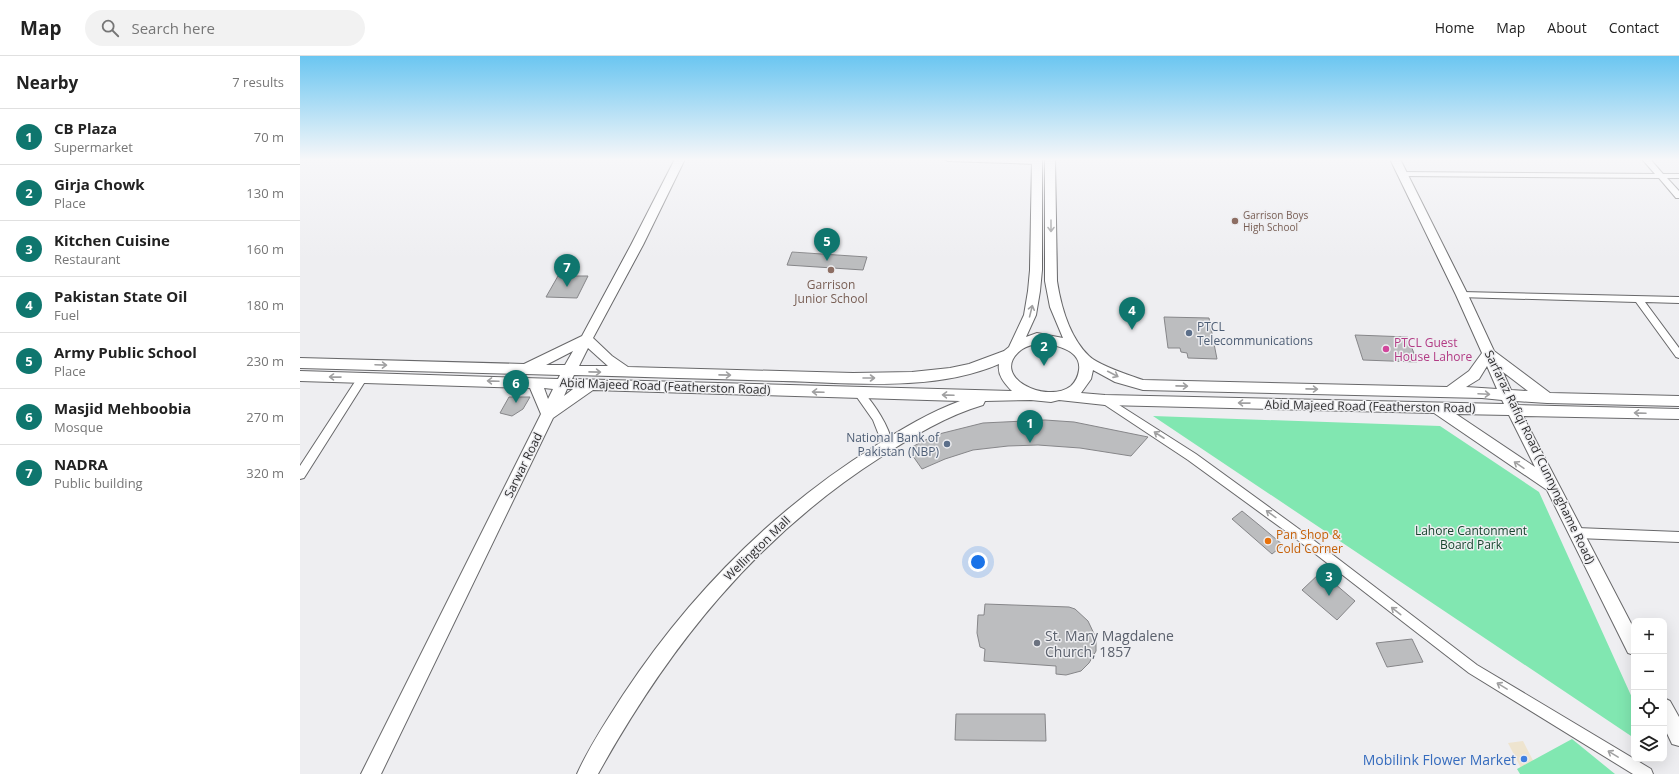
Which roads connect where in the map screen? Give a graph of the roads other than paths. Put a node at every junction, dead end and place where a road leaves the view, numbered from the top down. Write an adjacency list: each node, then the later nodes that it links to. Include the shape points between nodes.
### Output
1 (663, 193): 8 (main road, Sarwar Road)
2 (1037, 193): 10 (main road, one-way to 2, via 1030,315 1034,291)
3 (1050, 193): 9 (main road, one-way to 9, via 1053,297)
4 (1411, 193): 5 (main road, Sarfaraz Rafiqi Road (Cunnynghame Road))
5 (1462, 295): 6 (street); 11 (main road, Sarfaraz Rafiqi Road (Cunnynghame Road))
6 (1638, 299): 7 (street); 12 (street)
7 (1679, 300)
8 (586, 339): 15 (main road); 16 (main road, via 600,354); 19 (main road, Sarwar Road)
9 (1073, 346): 10 (main road, via 1056,340 1037,338 1025,341); 13 (main road)
10 (1011, 351): 16 (main road, Abid Majeed Road (Featherston Road), one-way to 10, via 920,378 960,372 993,362); 25 (main road, via 1004,366 1007,378 1016,388)
11 (1488, 354): 22 (main road, via 1474,375); 27 (main road); 30 (main road, Sarfaraz Rafiqi Road (Cunnynghame Road))
12 (1679, 355)
13 (1085, 360): 22 (main road, Abid Majeed Road (Featherston Road), one-way to 22, via 1120,378 1143,385); 26 (main road, via 1087,371 1083,382 1074,391)
14 (300, 363): 15 (main road, Abid Majeed Road (Featherston Road), one-way to 15)
15 (526, 369): 19 (main road, Abid Majeed Road (Featherston Road))
16 (626, 372): 19 (main road, Abid Majeed Road (Featherston Road), one-way to 16)
17 (300, 376): 18 (main road, Abid Majeed Road (Featherston Road), one-way to 17)
18 (363, 377): 20 (main road, Abid Majeed Road (Featherston Road), one-way to 18); 35 (street)
19 (566, 377): 20 (main road, Abid Majeed Road (Featherston Road)); 21 (main road, Abid Majeed Road (Featherston Road)); 32 (main road, Sarwar Road)
20 (534, 382): 32 (main road)
21 (591, 384): 23 (main road, Abid Majeed Road (Featherston Road), one-way to 21); 32 (main road)
22 (1450, 392): 30 (main road, Abid Majeed Road (Featherston Road), one-way to 30)
23 (859, 393): 24 (main road, Abid Majeed Road (Featherston Road), one-way to 23); 34 (street, via 878,419)
24 (994, 396): 25 (main road, Abid Majeed Road (Featherston Road)); 34 (main road, Wellington Mall, via 951,409)
25 (1029, 396): 26 (main road)
26 (1061, 396): 28 (main road, Abid Majeed Road (Featherston Road))
27 (1547, 398): 29 (main road, Abid Majeed Road (Featherston Road)); 30 (main road, Abid Majeed Road (Featherston Road))
28 (1105, 400): 31 (main road, Abid Majeed Road (Featherston Road), one-way to 28); 44 (street, one-way to 28, via 1473,669 1289,527 1192,457)
29 (1679, 401)
30 (1510, 402): 31 (main road, Abid Majeed Road (Featherston Road)); 33 (main road, Abid Majeed Road (Featherston Road), one-way to 30); 36 (main road, Sarfaraz Rafiqi Road (Cunnynghame Road))
31 (1437, 408): 36 (main road, one-way to 31)
32 (548, 414): 42 (main road, Sarwar Road)
33 (1679, 414)
34 (888, 445): 43 (main road, Wellington Mall, via 855,465 804,503 720,583 674,638 630,699)
35 (300, 475)
36 (1552, 487): 37 (main road, Sarfaraz Rafiqi Road (Cunnynghame Road))
37 (1577, 533): 38 (street); 39 (main road, Sarfaraz Rafiqi Road (Cunnynghame Road))
38 (1679, 537)
39 (1631, 641)
40 (1667, 713): 41 (main road)
41 (1679, 737)
42 (371, 774)
43 (587, 774)
44 (1646, 774)

